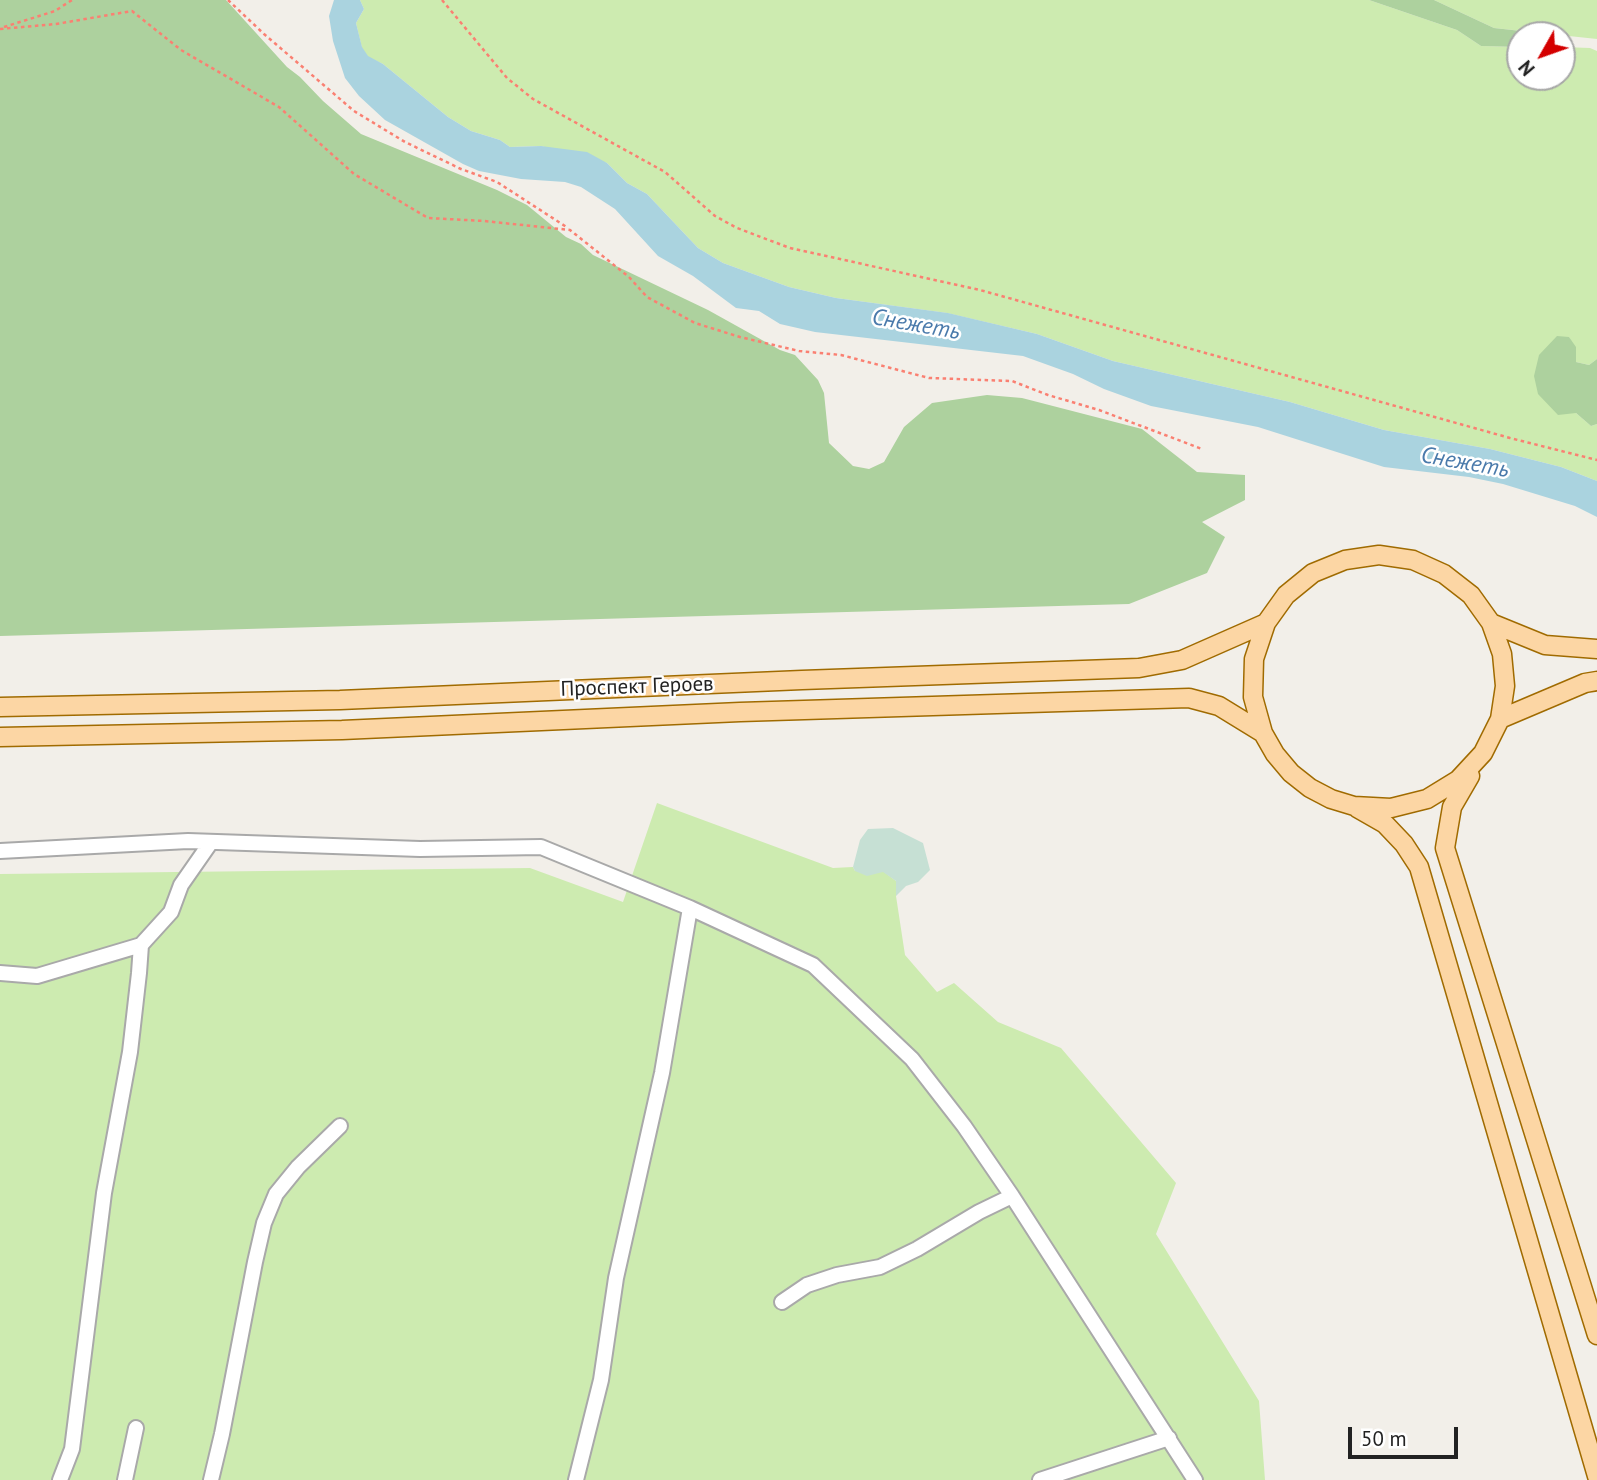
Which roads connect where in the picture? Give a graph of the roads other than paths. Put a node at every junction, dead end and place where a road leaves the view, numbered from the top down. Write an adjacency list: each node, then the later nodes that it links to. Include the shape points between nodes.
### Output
1 (1266, 623): 2 (main road, Проспект Героев, via 1286,595 1313,573 1345,560 1379,555 1413,560 1444,574 1471,596); 5 (main road, Проспект Героев, via 1182,660 1139,668 340,700); 7 (main road, Проспект Героев, via 1254,659 1253,684)
2 (1491, 624): 3 (main road, via 1545,645); 6 (main road, Проспект Героев, via 1502,654 1505,686)
3 (1597, 649)
4 (1597, 681): 6 (main road)
5 (0, 707)
6 (1500, 719): 9 (main road, Проспект Героев)
7 (1263, 733): 8 (main road, Проспект Героев, via 1219,706 1189,698 342,730); 10 (main road, Проспект Героев, via 1291,773 1310,788)
8 (0, 737)
9 (1483, 753): 10 (main road, Проспект Героев, via 1458,780 1427,799 1391,808); 19 (main road, via 1452,807 1445,848)
10 (1354, 806): 22 (main road, via 1385,824 1419,867)
11 (211, 842): 12 (street); 13 (street, via 420,849 541,847); 14 (street, via 181,885 171,912)
12 (0, 851)
13 (690, 908): 17 (street, via 813,965 912,1059); 26 (street, via 662,1073 616,1278 601,1380)
14 (141, 944): 15 (street, via 37,976); 23 (street, via 130,1052 104,1193 72,1449)
15 (0, 973)
16 (340, 1126): 25 (street, via 276,1194 264,1223)
17 (1012, 1196): 18 (street, via 880,1267 807,1285); 21 (street)
18 (782, 1302)
19 (1597, 1335)
20 (136, 1428): 24 (street)
21 (1169, 1438): 27 (street); 28 (street)
22 (1597, 1476)
23 (60, 1480)
24 (125, 1480)
25 (211, 1480)
26 (576, 1480)
27 (1040, 1480)
28 (1195, 1480)

